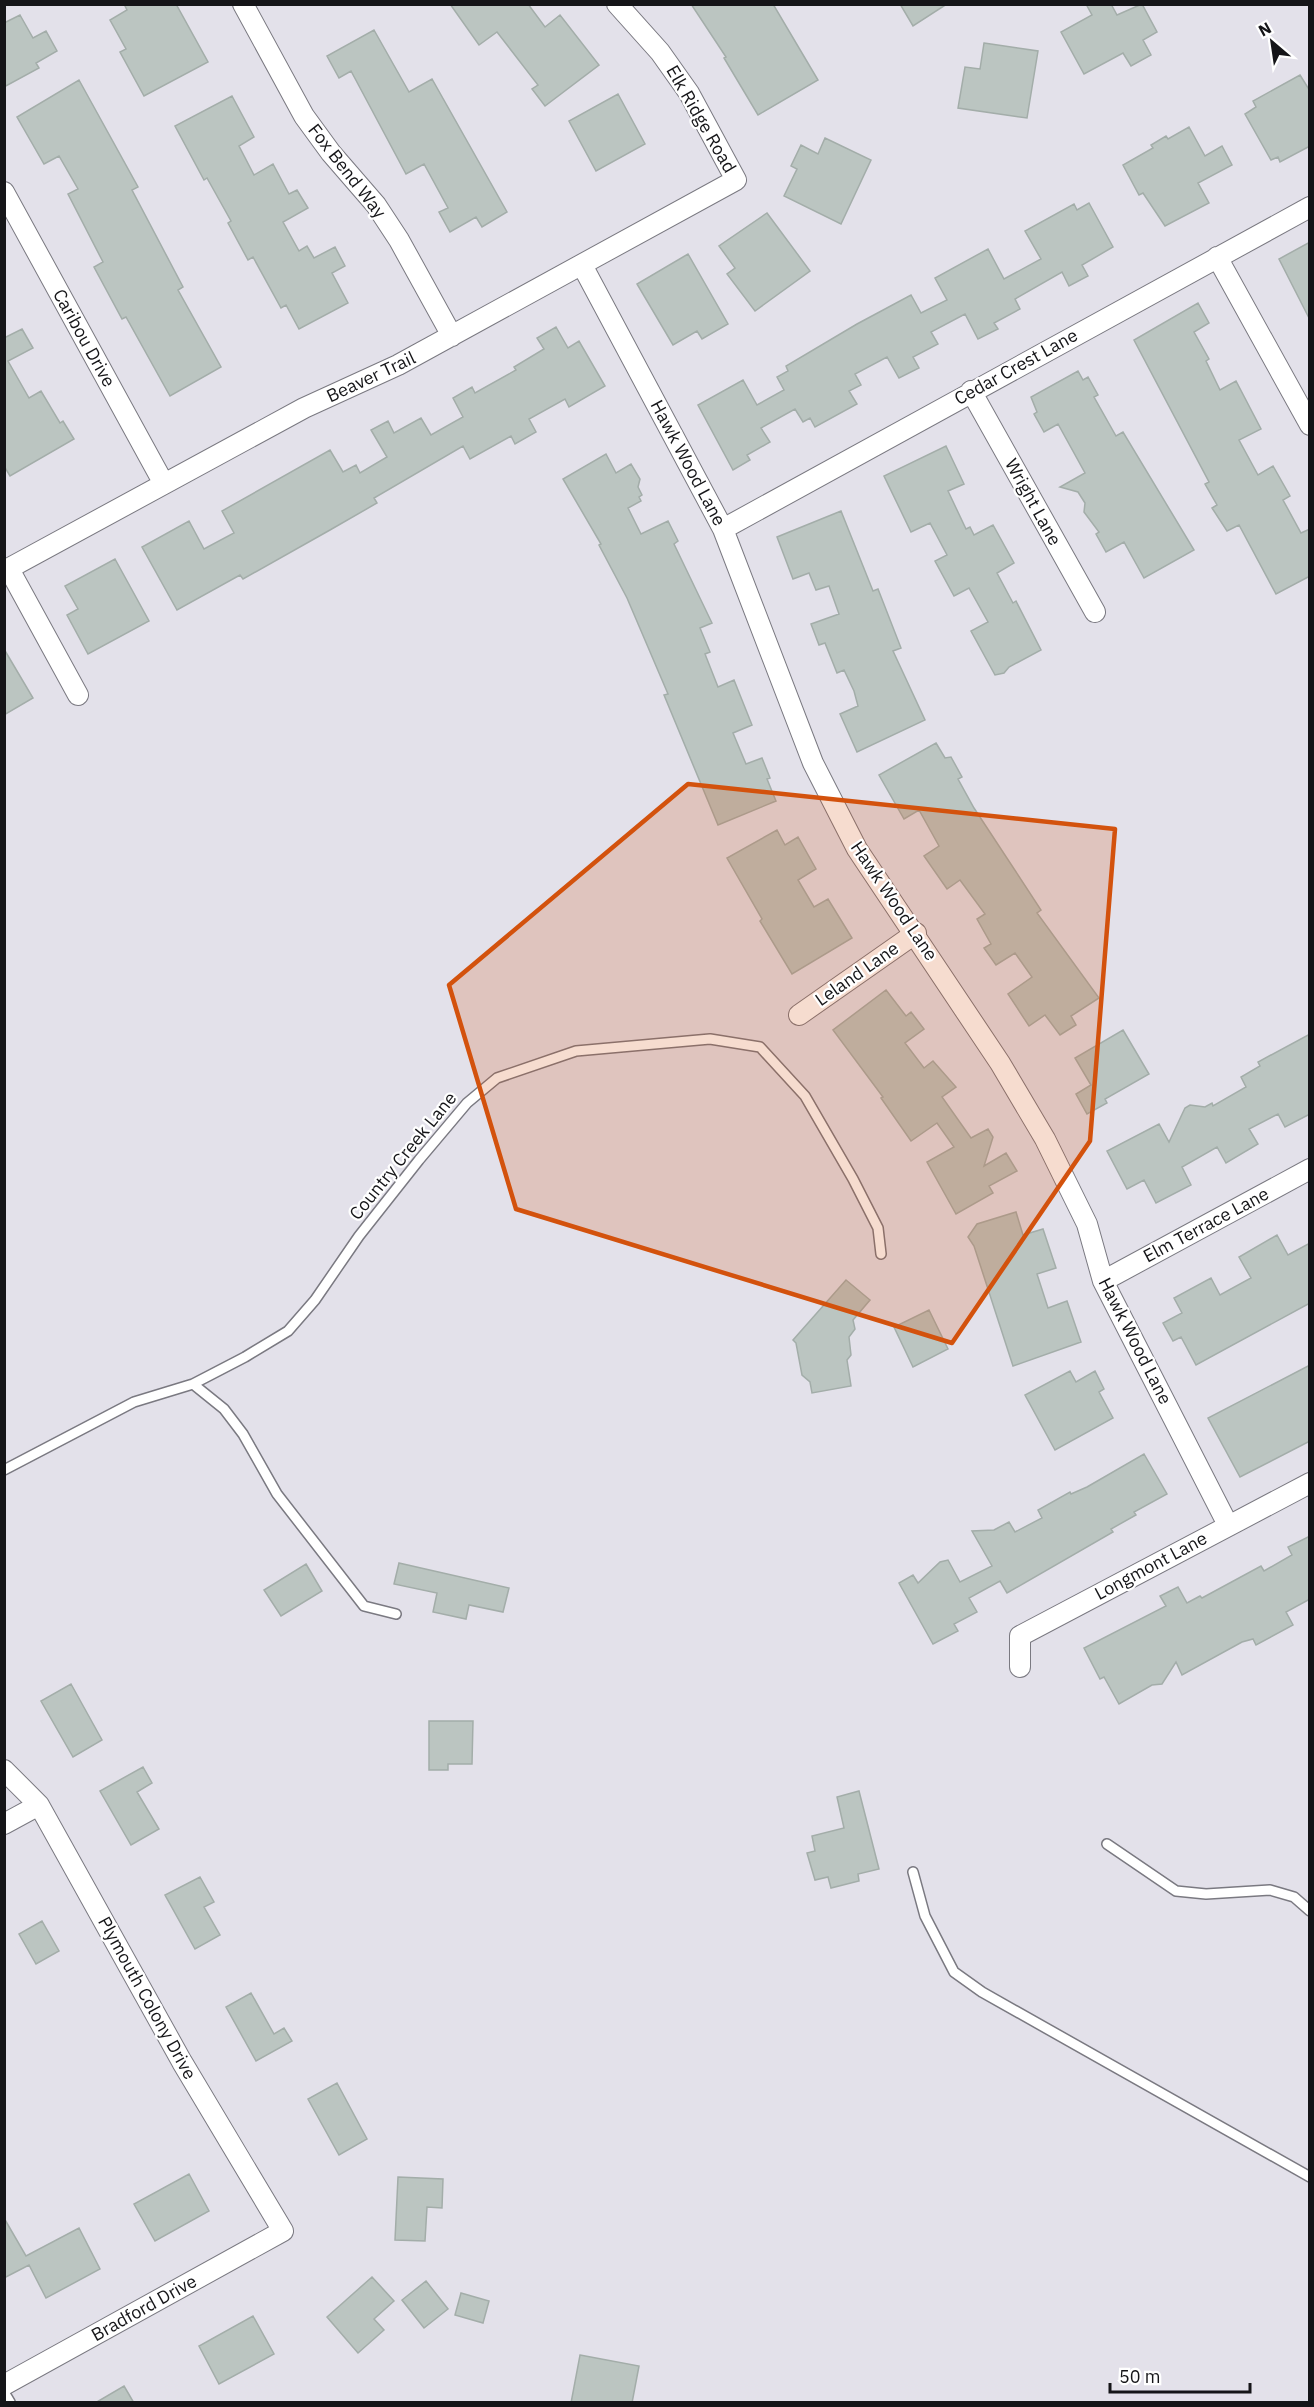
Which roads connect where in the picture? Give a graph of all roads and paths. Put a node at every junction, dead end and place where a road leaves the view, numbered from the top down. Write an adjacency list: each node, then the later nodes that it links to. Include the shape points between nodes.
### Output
1 (243, 4): 8 (street, Fox Bend Way, via 304,116 376,205)
2 (617, 4): 3 (street, Elk Ridge Road, via 660,52 689,93)
3 (736, 180): 7 (street, Beaver Trail)
4 (4, 192): 11 (street, Caribou Drive)
5 (1310, 207): 6 (street, Cedar Crest Lane)
6 (1217, 257): 9 (street, Cedar Crest Lane); 10 (street)
7 (582, 265): 8 (street, Beaver Trail); 12 (street, Hawk Wood Lane)
8 (452, 336): 11 (street, Beaver Trail, via 304,408)
9 (971, 391): 12 (street, Cedar Crest Lane); 14 (street, Wright Lane)
10 (1310, 425)
11 (164, 484): 13 (street, Beaver Trail)
12 (723, 529): 16 (street, Hawk Wood Lane, via 813,763 857,849)
13 (7, 570): 15 (street)
14 (1095, 612)
15 (78, 695)
16 (916, 933): 17 (street, Leland Lane); 20 (street, Hawk Wood Lane, via 1045,1139 1087,1224)
17 (799, 1015)
18 (1310, 1169): 20 (street, Elm Terrace Lane)
19 (881, 1254): 21 (lane, Country Creek Lane, via 878,1228 805,1096 760,1047 710,1040 576,1051 497,1078 467,1103 288,1330)
20 (1102, 1281): 24 (street, Hawk Wood Lane)
21 (193, 1383): 22 (lane, Country Creek Lane, via 135,1402); 25 (lane, via 224,1409 277,1494 363,1606)
22 (4, 1470)
23 (1310, 1483): 24 (street, Longmont Lane)
24 (1228, 1525): 26 (street, Longmont Lane, via 1020,1636)
25 (396, 1614)
26 (1020, 1667)
27 (4, 1770): 28 (street, Plymouth Colony Drive)
28 (39, 1805): 29 (street); 34 (street, Plymouth Colony Drive, via 182,2062)
29 (4, 1824)
30 (1107, 1844): 32 (lane, via 1176,1892 1270,1890 1294,1897)
31 (913, 1872): 33 (lane, via 925,1916 954,1972 982,1992)
32 (1310, 1911)
33 (1310, 2177)
34 (283, 2231): 35 (street, Bradford Drive)
35 (4, 2385)
36 (4, 2392): 37 (lane)
37 (10, 2403)

